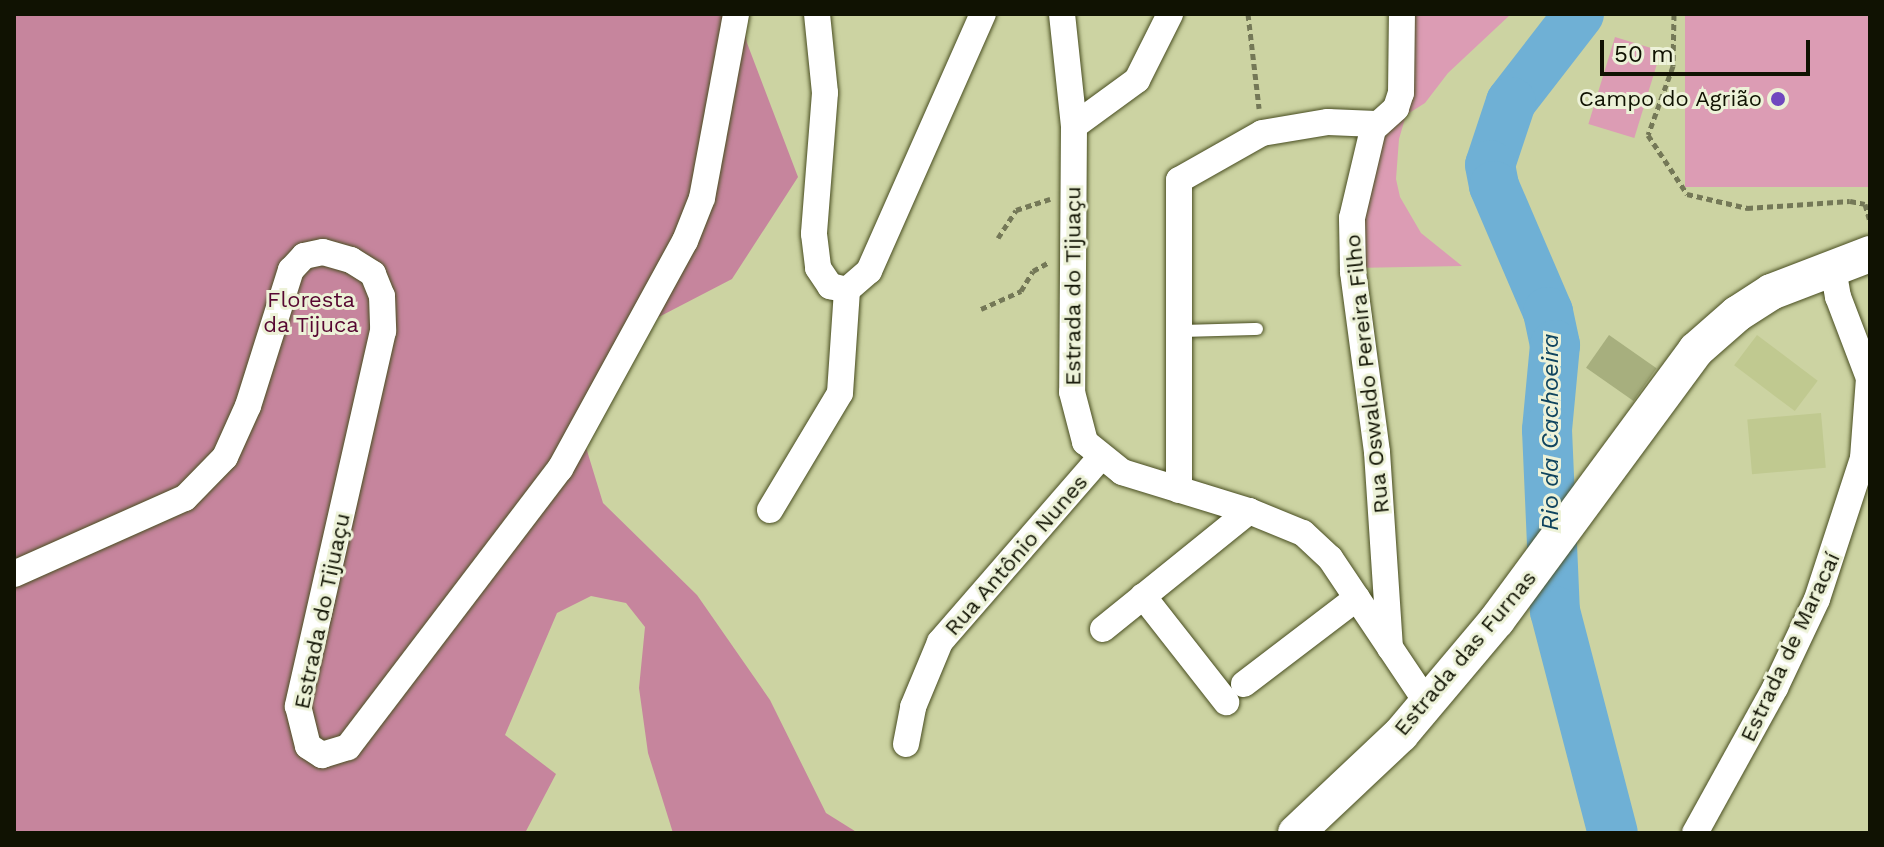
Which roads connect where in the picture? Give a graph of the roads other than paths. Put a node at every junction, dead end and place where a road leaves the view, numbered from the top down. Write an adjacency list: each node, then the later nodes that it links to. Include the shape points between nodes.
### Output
1 (736, 14): 18 (street, Estrada do Tijuaçu, via 702,198 685,241 560,469 348,747 322,755 308,746 298,706 383,331 382,296 373,274 351,260 323,252 304,256 291,270 248,406 225,457 185,498)
2 (817, 14): 11 (street, via 825,93 814,234 818,268 830,286)
3 (983, 14): 11 (street, via 869,271)
4 (1062, 14): 8 (street, Estrada do Tijuaçu)
5 (1170, 14): 8 (street, via 1137,80)
6 (1402, 14): 7 (street, Rua Oswaldo Pereira Filho, via 1401,93 1396,108)
7 (1376, 124): 13 (street, via 1328,122 1262,133 1179,180); 22 (street, Rua Oswaldo Pereira Filho, via 1352,218 1353,272 1377,452)
8 (1074, 126): 14 (street, Estrada do Tijuaçu, via 1072,392 1085,442)
9 (1870, 254): 10 (main road, Estrada das Furnas)
10 (1833, 268): 23 (main road, Estrada das Furnas, via 1771,292 1696,350 1515,597); 26 (street, Estrada de Maracaí, via 1838,297 1869,378 1863,458 1817,599)
11 (847, 290): 16 (street, via 840,393)
12 (1257, 329): 13 (lane)
13 (1179, 331): 15 (street)
14 (1099, 459): 15 (street); 24 (street, Rua Antônio Nunes, via 940,642 913,707)
15 (1179, 490): 17 (street)
16 (770, 510)
17 (1249, 511): 19 (street); 20 (street, via 1303,533 1330,558)
18 (14, 574)
19 (1143, 596): 20 (street, via 1235,693); 21 (street)
20 (1357, 598): 22 (street)
21 (1103, 629)
22 (1390, 652): 23 (street)
23 (1427, 703): 25 (main road, Estrada das Furnas)
24 (906, 744)
25 (1296, 833)
26 (1695, 833)

